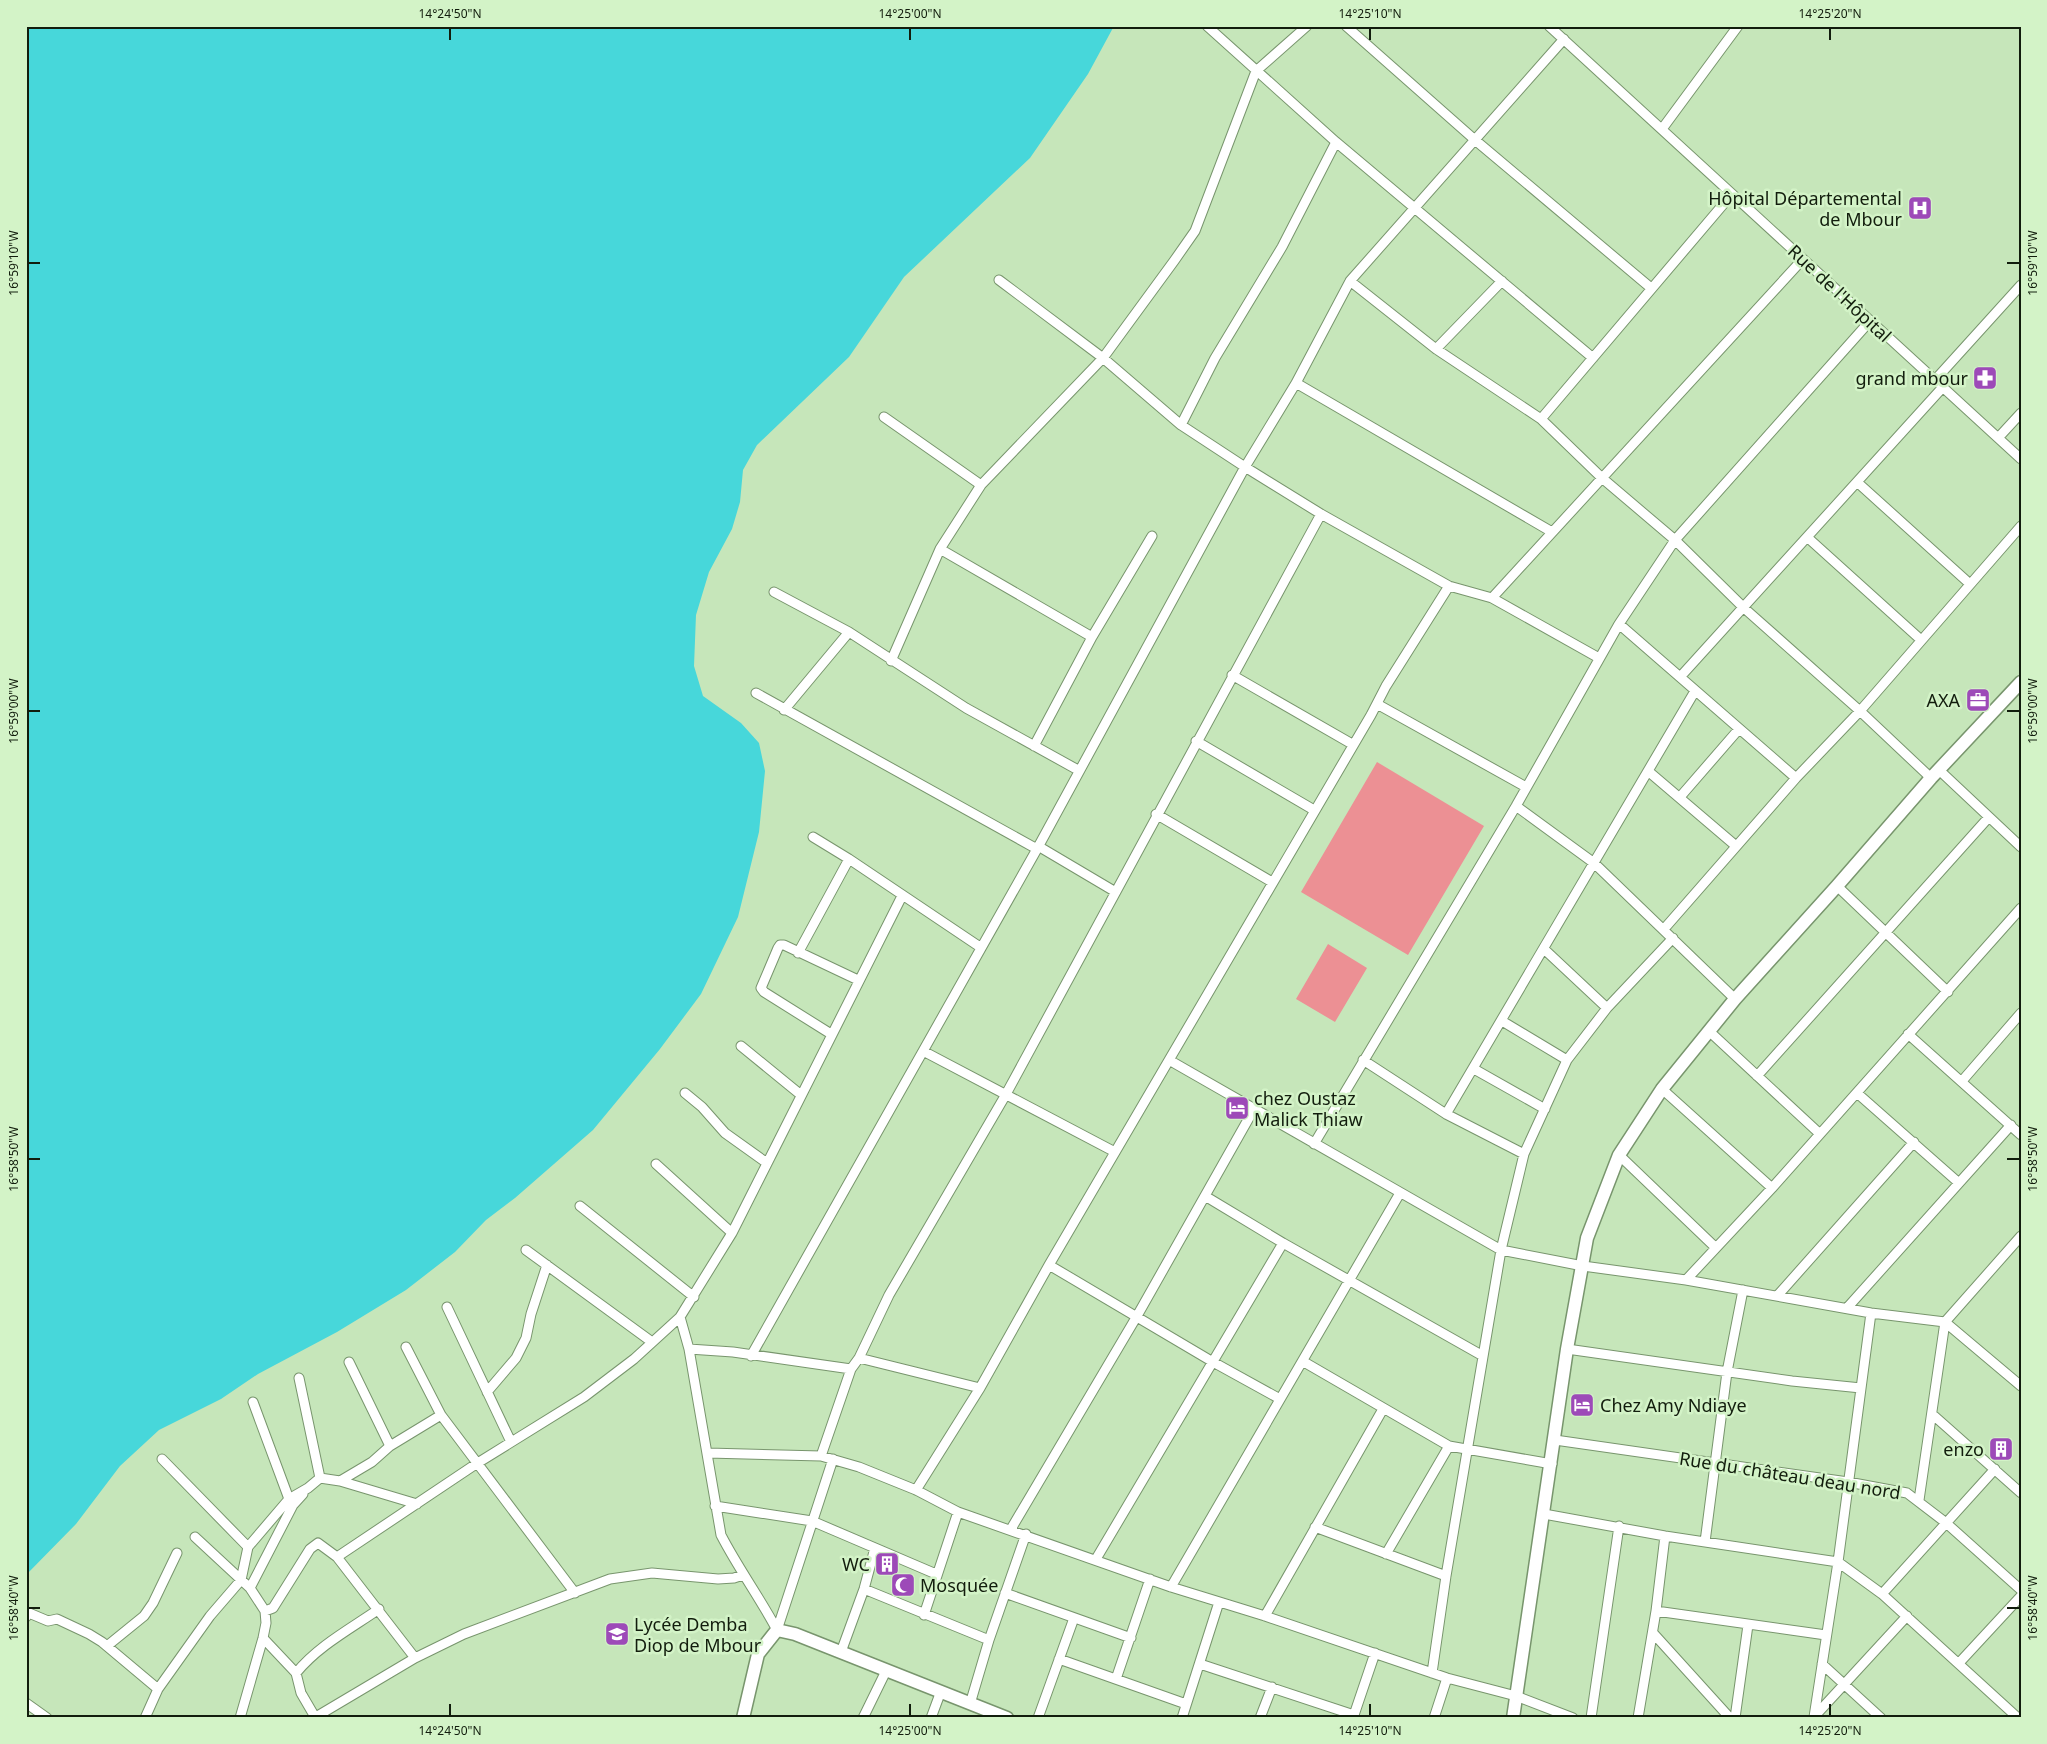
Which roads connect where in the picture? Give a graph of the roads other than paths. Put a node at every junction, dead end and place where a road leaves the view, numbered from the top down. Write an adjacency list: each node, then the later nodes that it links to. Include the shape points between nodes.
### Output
1 (1208, 26): 7 (street)
2 (1307, 26): 7 (street)
3 (1346, 26): 9 (street)
4 (1549, 26): 6 (street, Rue de l'Hôpital)
5 (1738, 26): 8 (street)
6 (1564, 39): 8 (street, Rue de l'Hôpital); 9 (street)
7 (1256, 71): 10 (street); 21 (street, via 1195,231)
8 (1662, 129): 11 (street, Rue de l'Hôpital)
9 (1475, 140): 12 (street); 18 (street)
10 (1336, 142): 12 (street); 29 (street, via 1282,247 1215,358)
11 (1732, 194): 13 (street, Rue de l'Hôpital); 18 (street)
12 (1416, 207): 15 (street); 16 (street)
13 (1803, 259): 19 (street, Rue de l'Hôpital); 33 (street)
14 (999, 280): 21 (street)
15 (1350, 281): 20 (street); 24 (street)
16 (1502, 281): 20 (street); 22 (street)
17 (2021, 285): 23 (street)
18 (1651, 288): 22 (street)
19 (1870, 321): 23 (street, Rue de l'Hôpital); 41 (street)
20 (1436, 350): 28 (street)
21 (1103, 358): 29 (street); 35 (street)
22 (1593, 358): 28 (street)
23 (1935, 380): 25 (street, Rue de l'Hôpital)
24 (1296, 383): 32 (street); 38 (street)
25 (1943, 387): 30 (street, Rue de l'Hôpital); 34 (street)
26 (2021, 412): 30 (street)
27 (884, 417): 35 (street)
28 (1542, 420): 33 (street)
29 (1181, 425): 32 (street)
30 (1998, 438): 31 (street, Rue de l'Hôpital)
31 (2021, 459)
32 (1245, 467): 36 (street); 66 (street)
33 (1602, 478): 38 (street); 41 (street)
34 (1857, 482): 40 (street); 43 (street)
35 (981, 485): 42 (street)
36 (1321, 514): 44 (street); 54 (street)
37 (2021, 526): 43 (street)
38 (1552, 532): 46 (street)
39 (1152, 536): 50 (street)
40 (1807, 537): 47 (street); 51 (street)
41 (1675, 540): 47 (street); 48 (street)
42 (940, 549): 50 (street); 53 (street)
43 (1970, 584): 51 (street)
44 (1449, 586): 46 (street); 59 (street)
45 (774, 592): 49 (street)
46 (1492, 598): 52 (street)
47 (1744, 608): 55 (street); 61 (street)
48 (1619, 624): 52 (street); 55 (street)
49 (848, 632): 53 (street); 60 (street)
50 (1092, 637): 65 (street)
51 (1920, 639): 61 (street)
52 (1599, 658): 70 (street)
53 (891, 660): 65 (street)
54 (1232, 675): 63 (street); 64 (street)
55 (1680, 676): 57 (street)
56 (2021, 682): 68 (main road)
57 (1695, 692): 62 (street); 67 (street)
58 (756, 693): 60 (street)
59 (1377, 704): 64 (street); 70 (street)
60 (784, 710): 80 (street)
61 (1860, 711): 68 (street); 69 (street)
62 (1739, 729): 69 (street); 71 (street)
63 (1196, 741): 73 (street); 74 (street)
64 (1352, 744): 73 (street)
65 (1034, 746): 66 (street)
66 (1078, 770): 80 (street)
67 (1648, 771): 71 (street); 82 (street)
68 (1934, 774): 75 (street); 84 (main road)
69 (1796, 778): 79 (street)
70 (1526, 788): 72 (street)
71 (1680, 798): 79 (street)
72 (1516, 806): 82 (street); 106 (street)
73 (1314, 810): 83 (street)
74 (1156, 814): 83 (street); 85 (street)
75 (1989, 817): 78 (street); 89 (street)
76 (2021, 833): 78 (street)
77 (813, 837): 81 (street)
78 (2017, 844)
79 (1736, 846): 88 (street)
80 (1038, 847): 85 (street); 91 (street)
81 (849, 859): 86 (street); 93 (street)
82 (1594, 863): 88 (street); 92 (street)
83 (1272, 882): 105 (street)
84 (1837, 886): 89 (street); 96 (main road)
85 (1114, 891): 115 (street)
86 (902, 896): 91 (street); 94 (street)
87 (2021, 908): 95 (street)
88 (1664, 929): 90 (street)
89 (1884, 931): 95 (street); 109 (street)
90 (1673, 938): 96 (street); 97 (street)
91 (980, 947): 104 (street)
92 (1544, 949): 97 (street); 99 (street)
93 (798, 952): 94 (street); 101 (street, via 780,945 761,988)
94 (858, 980): 101 (street)
95 (1948, 992): 102 (street)
96 (1736, 998): 100 (main road)
97 (1607, 1008): 107 (street)
98 (2019, 1020): 110 (street)
99 (1502, 1021): 107 (street); 108 (street)
100 (1710, 1032): 109 (street); 111 (main road)
101 (832, 1034): 114 (street)
102 (1908, 1034): 110 (street); 113 (street)
103 (741, 1046): 114 (street)
104 (923, 1051): 115 (street); 158 (street)
105 (1169, 1060): 116 (street); 124 (street)
106 (1362, 1060): 118 (street); 123 (street)
107 (1567, 1060): 117 (street)
108 (1474, 1069): 117 (street); 118 (street)
109 (1757, 1076): 120 (street)
110 (1962, 1081): 119 (street)
111 (1662, 1088): 126 (main road); 130 (street)
112 (685, 1093): 127 (street, via 724,1133)
113 (1857, 1093): 120 (street); 122 (street)
114 (801, 1094): 127 (street)
115 (1005, 1096): 124 (street); 160 (street, via 889,1295)
116 (1254, 1109): 123 (street); 132 (street)
117 (1546, 1109): 125 (street)
118 (1446, 1114): 125 (street)
119 (2011, 1126): 121 (street); 129 (street)
120 (1820, 1134): 130 (street)
121 (2021, 1135)
122 (1914, 1142): 129 (street); 146 (street)
123 (1314, 1144): 131 (street)
124 (1115, 1152): 141 (street)
125 (1524, 1154): 139 (street)
126 (1619, 1154): 137 (street); 142 (main road, via 1586,1238)
127 (767, 1163): 134 (street)
128 (656, 1164): 134 (street)
129 (1959, 1183): 149 (street)
130 (1772, 1188): 137 (street)
131 (1400, 1193): 139 (street); 143 (street)
132 (1205, 1196): 136 (street); 151 (street)
133 (580, 1206): 147 (street)
134 (732, 1233): 147 (street)
135 (2021, 1236): 153 (street)
136 (1283, 1243): 143 (street); 162 (street)
137 (1716, 1247): 144 (street)
138 (526, 1250): 140 (street)
139 (1501, 1250): 142 (street); 159 (street)
140 (547, 1265): 154 (street); 170 (street, via 526,1338 516,1358)
141 (1049, 1265): 151 (street); 168 (street)
142 (1583, 1266): 144 (street); 157 (main road)
143 (1350, 1279): 159 (street); 163 (street)
144 (1686, 1280): 145 (street)
145 (1743, 1290): 146 (street); 165 (street)
146 (1778, 1295): 149 (street)
147 (694, 1297): 152 (street)
148 (447, 1307): 170 (street)
149 (1847, 1308): 150 (street)
150 (1871, 1313): 153 (street); 169 (street)
151 (1137, 1316): 162 (street); 205 (street)
152 (680, 1317): 154 (street); 156 (street)
153 (1945, 1322): 167 (street); 174 (street)
154 (652, 1342): 177 (street, via 584,1396)
155 (406, 1347): 175 (street)
156 (689, 1349): 158 (street); 181 (street)
157 (1567, 1349): 165 (street); 176 (main road)
158 (751, 1356): 164 (street)
159 (1483, 1356): 180 (street)
160 (859, 1358): 164 (street); 168 (street)
161 (349, 1362): 178 (street)
162 (1213, 1362): 171 (street); 215 (street)
163 (1304, 1362): 171 (street); 173 (street)
164 (851, 1369): 182 (street)
165 (1727, 1372): 169 (street); 185 (street)
166 (299, 1378): 189 (street)
167 (2021, 1386)
168 (980, 1388): 193 (street)
169 (1861, 1388): 191 (street)
170 (487, 1392): 177 (street)
171 (1280, 1399): 222 (street)
172 (253, 1402): 195 (street)
173 (1383, 1409): 179 (street); 204 (street)
174 (1932, 1414): 188 (street); 196 (street)
175 (441, 1415): 178 (street); 186 (street)
176 (1555, 1440): 185 (street, Rue du château deau nord); 187 (main road)
177 (511, 1442): 186 (street)
178 (390, 1446): 190 (street, via 372,1462)
179 (1449, 1446): 180 (street); 213 (street)
180 (1467, 1450): 187 (street); 219 (street)
181 (708, 1452): 182 (street); 198 (street)
182 (821, 1456): 184 (street)
183 (162, 1459): 210 (street)
184 (833, 1459): 193 (street); 201 (street)
185 (1716, 1462): 191 (street, Rue du château deau nord); 209 (street)
186 (476, 1464): 197 (street); 226 (street)
187 (1552, 1464): 200 (main road)
188 (1995, 1469): 194 (street); 202 (street)
189 (320, 1478): 190 (street); 192 (street)
190 (340, 1481): 197 (street)
191 (1848, 1482): 196 (street, Rue du château deau nord, via 1893,1489); 216 (street)
192 (308, 1488): 195 (street); 223 (street, via 293,1505)
193 (916, 1490): 199 (street)
194 (2021, 1493)
195 (289, 1499): 210 (street)
196 (1919, 1500): 202 (street, Rue du château deau nord)
197 (417, 1504): 214 (street)
198 (715, 1506): 201 (street); 217 (street, via 721,1535)
199 (958, 1512): 205 (street); 218 (street)
200 (1544, 1514): 203 (street); 263 (main road)
201 (812, 1521): 211 (street); 240 (street)
202 (1945, 1522): 225 (street, Rue du château deau nord); 228 (street)
203 (1619, 1526): 207 (street); 283 (street)
204 (1315, 1527): 213 (street); 235 (street)
205 (1011, 1529): 206 (street)
206 (1026, 1534): 215 (street); 227 (street)
207 (1665, 1536): 209 (street); 232 (street)
208 (195, 1537): 221 (street)
209 (1705, 1542): 216 (street)
210 (248, 1547): 221 (street)
211 (875, 1548): 218 (street); 224 (street)
212 (177, 1553): 246 (street, via 144,1616)
213 (1386, 1554): 219 (street)
214 (337, 1557): 231 (street); 233 (street, via 318,1543 310,1549 273,1608)
215 (1096, 1559): 220 (street)
216 (1838, 1562): 228 (street); 242 (street)
217 (743, 1574): 226 (street, via 718,1579 652,1573 630,1575); 240 (street)
218 (936, 1574): 234 (street)
219 (1446, 1576): 256 (street)
220 (1150, 1579): 222 (street); 244 (street)
221 (240, 1580): 223 (street); 261 (street)
222 (1171, 1587): 230 (street)
223 (250, 1588): 233 (street)
224 (864, 1588): 234 (street); 247 (street)
225 (2021, 1590)
226 (575, 1593): 249 (street, via 464,1634)
227 (1005, 1593): 238 (street); 245 (street)
228 (1882, 1594): 236 (street)
229 (2021, 1596): 251 (street)
230 (1219, 1602): 235 (street); 252 (street)
231 (379, 1609): 249 (street); 255 (street, via 308,1658)
232 (1656, 1611): 239 (street); 241 (street)
233 (265, 1612): 243 (street)
234 (924, 1615): 245 (street)
235 (1265, 1616): 248 (street)
236 (1907, 1616): 251 (street); 259 (street)
237 (26, 1617): 246 (street, via 29,1613 48,1622 57,1619)
238 (1074, 1618): 244 (street); 250 (street)
239 (1748, 1625): 242 (street); 286 (street)
240 (777, 1630): 247 (main road); 273 (main road, via 758,1654)
241 (1652, 1633): 284 (street); 285 (street)
242 (1826, 1634): 253 (street)
243 (263, 1638): 255 (street); 271 (street)
244 (1131, 1638): 258 (street)
245 (989, 1640): 265 (street)
246 (107, 1646): 261 (street)
247 (841, 1652): 254 (main road)
248 (1375, 1653): 256 (street); 267 (street)
249 (415, 1658): 272 (street)
250 (1059, 1659): 258 (street); 277 (street)
251 (1959, 1663): 288 (street)
252 (1200, 1664): 260 (street); 266 (street)
253 (1822, 1664): 259 (street); 268 (street)
254 (886, 1672): 262 (main road); 274 (street)
255 (296, 1673): 272 (street, via 301,1693)
256 (1432, 1673): 257 (street)
257 (1447, 1678): 263 (street); 280 (street)
258 (1116, 1679): 266 (street)
259 (1844, 1684): 268 (street); 287 (street)
260 (1272, 1687): 267 (street); 279 (street)
261 (158, 1689): 270 (street)
262 (941, 1691): 265 (main road); 275 (street)
263 (1516, 1696): 281 (main road); 282 (street)
264 (26, 1703): 269 (street)
265 (970, 1704): 276 (main road)
266 (1186, 1704): 278 (street)
267 (1354, 1716)
268 (1814, 1717)
269 (47, 1718)
270 (145, 1718)
271 (240, 1718)
272 (315, 1718)
273 (742, 1718)
274 (863, 1718)
275 (931, 1718)
276 (1007, 1718)
277 (1038, 1718)
278 (1182, 1718)
279 (1260, 1718)
280 (1434, 1718)
281 (1513, 1718)
282 (1572, 1718)
283 (1591, 1718)
284 (1638, 1718)
285 (1730, 1718)
286 (1734, 1718)
287 (1881, 1718)
288 (2018, 1718)

